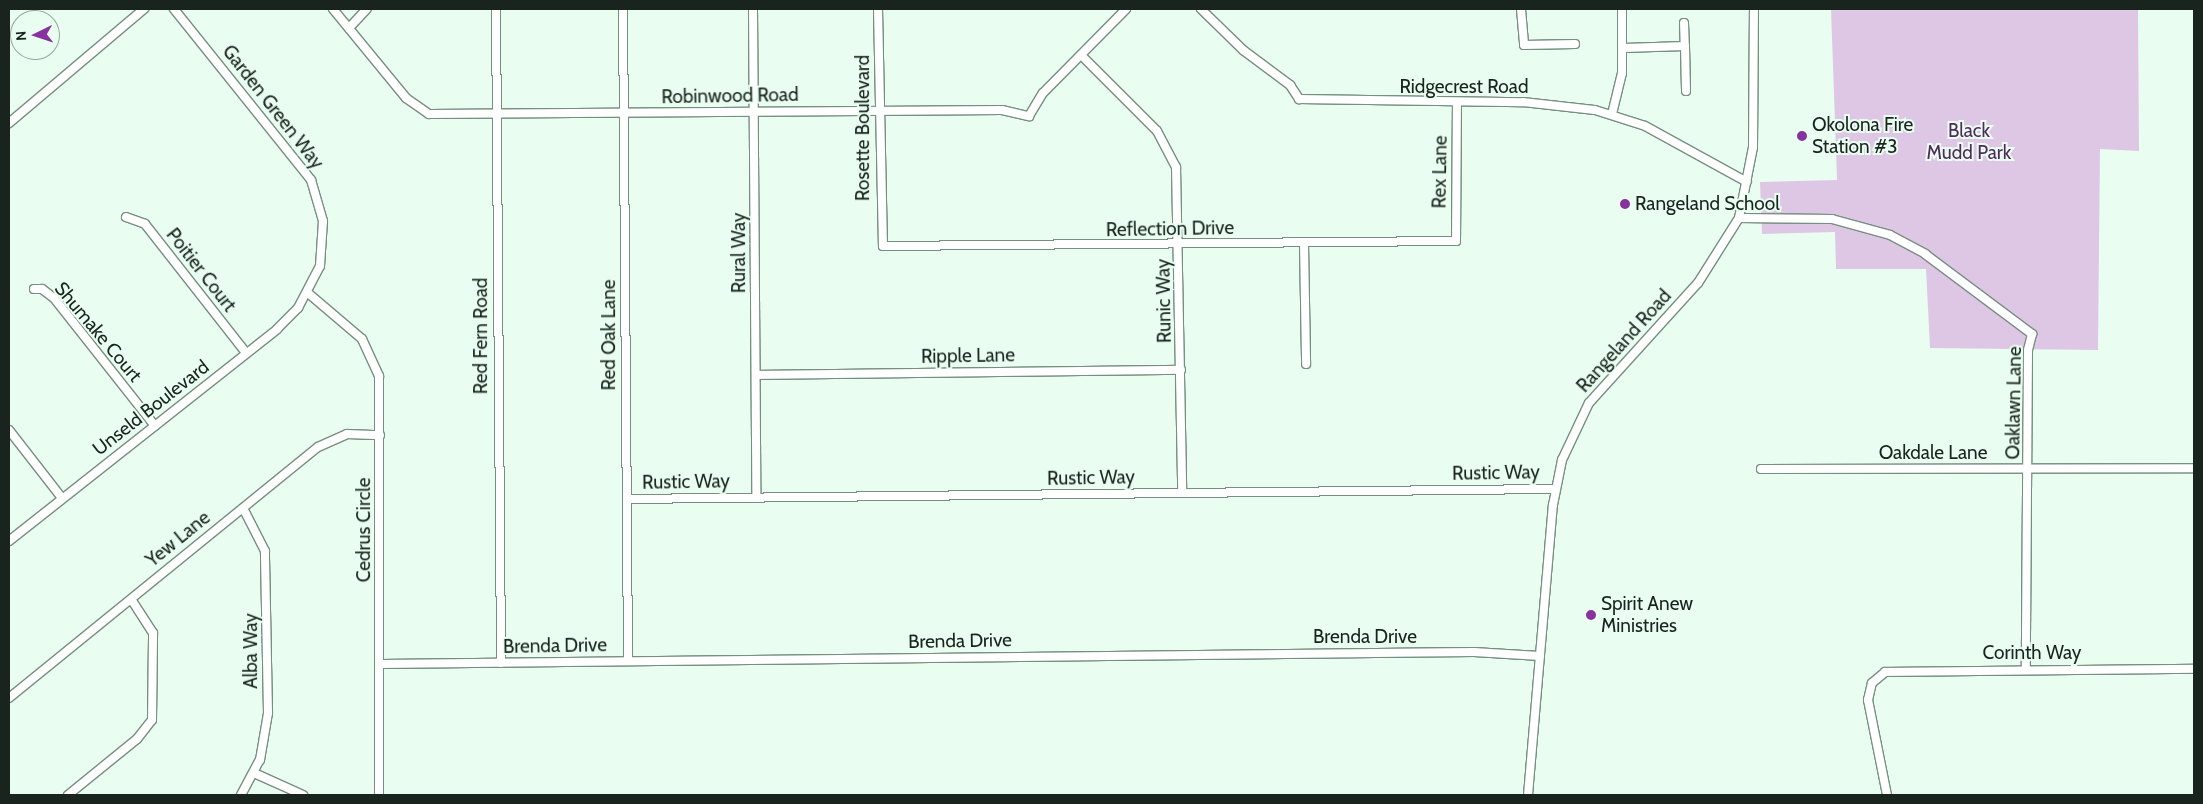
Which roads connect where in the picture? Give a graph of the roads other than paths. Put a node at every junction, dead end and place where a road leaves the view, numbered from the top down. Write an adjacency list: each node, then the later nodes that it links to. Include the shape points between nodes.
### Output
1 (144, 9): 27 (street)
2 (174, 9): 36 (street, Garden Green Way, via 311,180 324,235 320,266)
3 (333, 9): 15 (street, Robinwood Road)
4 (367, 9): 15 (street)
5 (496, 9): 25 (street, Red Fern Road)
6 (623, 9): 24 (street, Red Oak Lane)
7 (753, 9): 23 (street, Rural Way)
8 (878, 9): 22 (street, Rosette Boulevard)
9 (1126, 9): 19 (street, Robinwood Road)
10 (1201, 9): 21 (street, Ridgecrest Road, via 1242,50 1290,85 1299,99)
11 (1521, 9): 16 (street, via 1524,45)
12 (1622, 9): 18 (street)
13 (1754, 9): 28 (street, Rangeland Road, via 1754,131)
14 (1684, 23): 17 (street)
15 (349, 28): 25 (street, Robinwood Road, via 423,112)
16 (1575, 44)
17 (1685, 46): 18 (street); 20 (street)
18 (1624, 48): 26 (street, via 1621,83)
19 (1081, 55): 22 (street, Robinwood Road, via 1043,93 1029,116 1002,110); 33 (street, Runic Way, via 1169,148 1179,185)
20 (1686, 91)
21 (1457, 104): 26 (street, Ridgecrest Road, via 1558,104); 31 (street, Rex Lane)
22 (880, 111): 23 (street, Robinwood Road); 34 (street, Rosette Boulevard)
23 (754, 112): 24 (street, Robinwood Road); 40 (street, Rural Way)
24 (624, 113): 25 (street, Robinwood Road); 51 (street, Red Oak Lane)
25 (497, 114): 57 (street, Red Fern Road)
26 (1612, 114): 28 (street, Ridgecrest Road, via 1682,144)
27 (9, 123)
28 (1746, 182): 30 (street, Rangeland Road)
29 (126, 216): 37 (street, Poitier Court, via 145,224)
30 (1739, 218): 44 (street, Oaklawn Lane, via 1840,221 1878,230 1913,246 2032,334 2028,350); 47 (street, Rangeland Road, via 1698,283 1589,404 1566,448)
31 (1456, 240): 32 (street, Reflection Drive)
32 (1304, 244): 33 (street, Reflection Drive); 38 (street)
33 (1180, 245): 34 (street, Reflection Drive); 39 (street, Runic Way)
34 (883, 246)
35 (34, 289): 41 (street, Shumake Court, via 42,289 54,298)
36 (308, 293): 37 (street, Unseld Boulevard, via 288,319); 43 (street, Cedrus Circle, via 342,320 371,353 379,376)
37 (246, 353): 41 (street, Unseld Boulevard)
38 (1306, 364)
39 (1181, 370): 40 (street, Ripple Lane); 48 (street, Runic Way)
40 (756, 375): 49 (street, Rural Way)
41 (155, 426): 50 (street, Unseld Boulevard)
42 (9, 430): 50 (street)
43 (380, 435): 52 (street, Yew Lane, via 347,434 325,442); 58 (street, Cedrus Circle)
44 (2029, 468): 45 (street, Oakdale Lane); 46 (street, Oakdale Lane); 59 (street, Oaklawn Lane)
45 (2194, 468)
46 (1761, 469)
47 (1555, 489): 48 (street, Rustic Way); 55 (street, Rangeland Road)
48 (1182, 493): 49 (street, Rustic Way)
49 (756, 497): 51 (street, Rustic Way)
50 (62, 498): 53 (street, Unseld Boulevard)
51 (627, 499): 56 (street, Red Oak Lane)
52 (243, 508): 54 (street, Yew Lane); 62 (street, Alba Way, via 263,543 267,566 268,713 266,738)
53 (9, 541)
54 (131, 598): 61 (street, Yew Lane); 63 (street, via 153,633 152,720 137,739)
55 (1540, 656): 56 (street, Brenda Drive, via 1474,652); 67 (street, Rangeland Road)
56 (628, 661): 57 (street, Brenda Drive)
57 (501, 663): 58 (street, Brenda Drive)
58 (381, 664): 66 (street, Cedrus Circle)
59 (2026, 669): 60 (street, Corinth Way); 68 (street, Corinth Way, via 1899,670 1874,681 1868,700)
60 (2194, 669)
61 (9, 698)
62 (254, 773): 64 (street, Alba Way); 65 (street)
63 (68, 795)
64 (241, 795)
65 (303, 795)
66 (379, 795)
67 (1528, 795)
68 (1887, 795)

